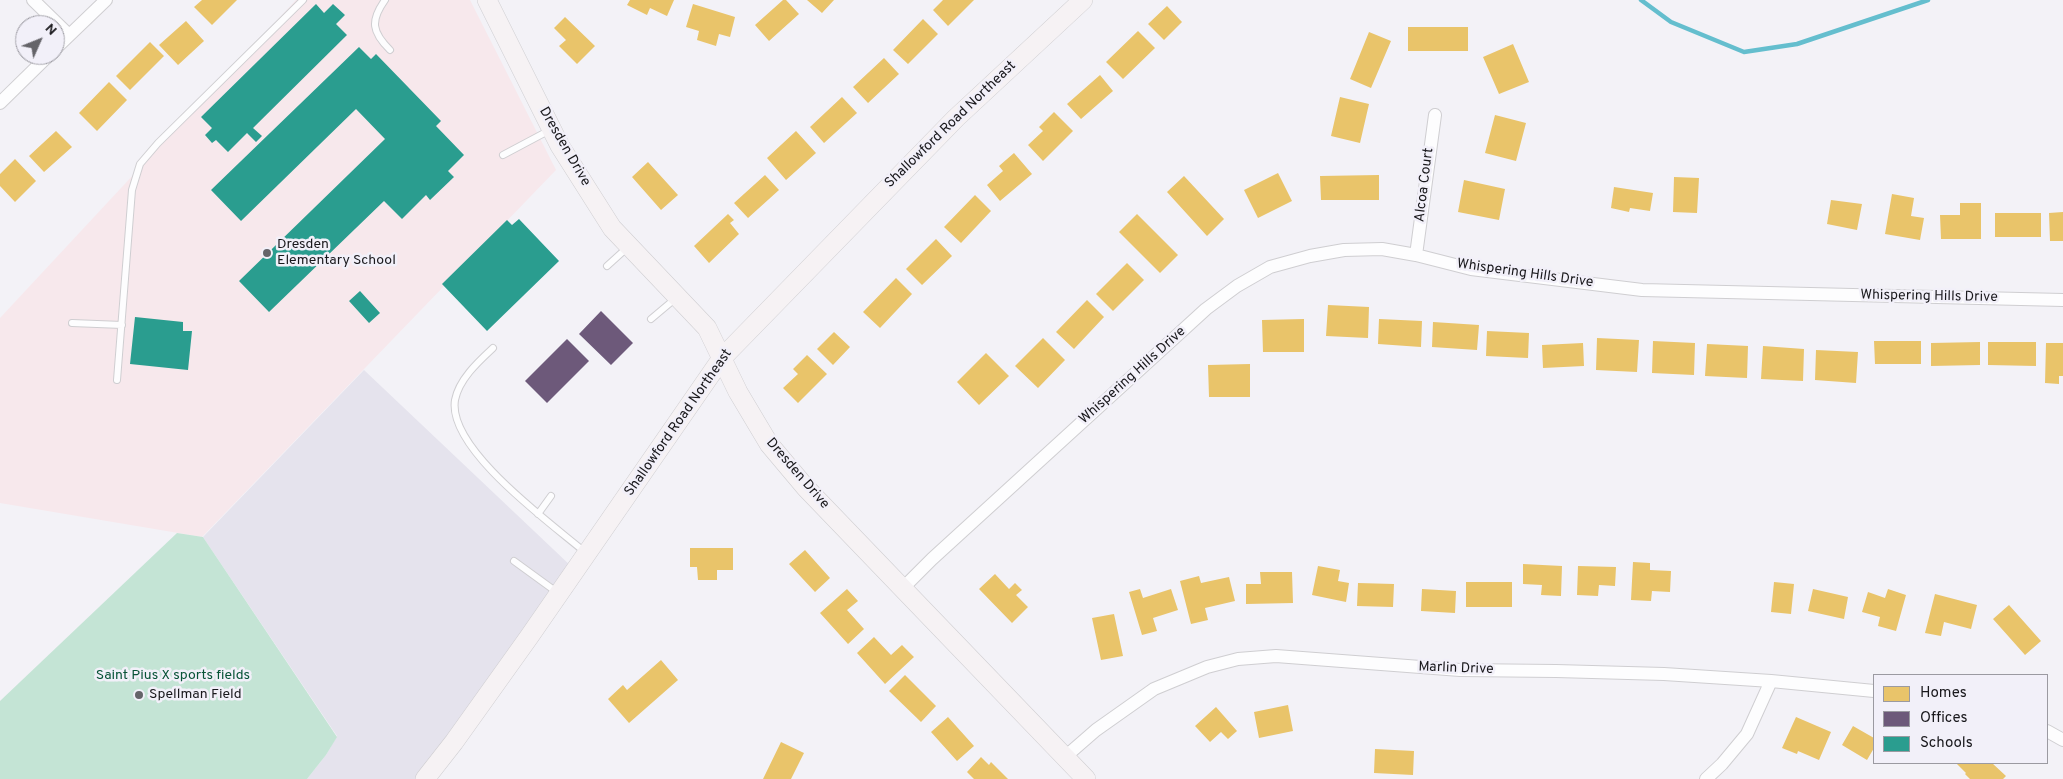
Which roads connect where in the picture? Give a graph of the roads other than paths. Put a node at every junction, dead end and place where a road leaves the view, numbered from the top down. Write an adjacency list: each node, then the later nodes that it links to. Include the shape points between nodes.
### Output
1 (34, 0): 7 (street)
2 (106, 0): 7 (street)
3 (303, 0): 22 (lane, via 140,164 132,190)
4 (385, 0): 9 (lane, via 376,12 375,30)
5 (487, 0): 13 (street, Dresden Drive)
6 (1083, 0): 24 (street, Shallowford Road Northeast, via 956,118)
7 (69, 36): 8 (street)
8 (65, 40)
9 (390, 50)
10 (39, 65): 11 (street)
11 (0, 103)
12 (1435, 115): 16 (street, Alcoa Court)
13 (552, 129): 14 (lane); 15 (street, Dresden Drive, via 612,228)
14 (503, 155)
15 (629, 246): 17 (lane); 18 (street, Dresden Drive)
16 (1416, 255): 19 (street, Whispering Hills Drive, via 1471,269 1642,290); 30 (street, Whispering Hills Drive, via 1382,249 1318,254 1270,267 1237,286 1206,309)
17 (607, 266)
18 (677, 297): 20 (lane); 24 (street, Dresden Drive, via 707,328)
19 (2063, 300)
20 (651, 319)
21 (72, 324): 22 (lane)
22 (122, 325): 25 (lane)
23 (493, 348): 27 (lane, via 476,364 460,387 455,400 458,424 472,449)
24 (722, 358): 28 (street, Shallowford Road Northeast); 30 (street, Dresden Drive, via 769,444 806,488)
25 (117, 380)
26 (552, 496): 27 (lane)
27 (538, 514): 28 (lane)
28 (587, 554): 31 (street, Shallowford Road Northeast)
29 (514, 561): 31 (lane)
30 (902, 588): 36 (street, Dresden Drive)
31 (559, 593): 37 (street, Shallowford Road Northeast)
32 (1771, 681): 33 (street, Marlin Drive); 36 (street, Marlin Drive, via 1654,674 1460,670 1276,656 1238,659 1207,666 1154,689 1096,730); 39 (street, via 1747,734)
33 (1873, 691)
34 (2048, 731): 35 (street)
35 (2063, 740)
36 (1066, 757): 38 (street, Dresden Drive)
37 (425, 779)
38 (1086, 779)
39 (1706, 779)

